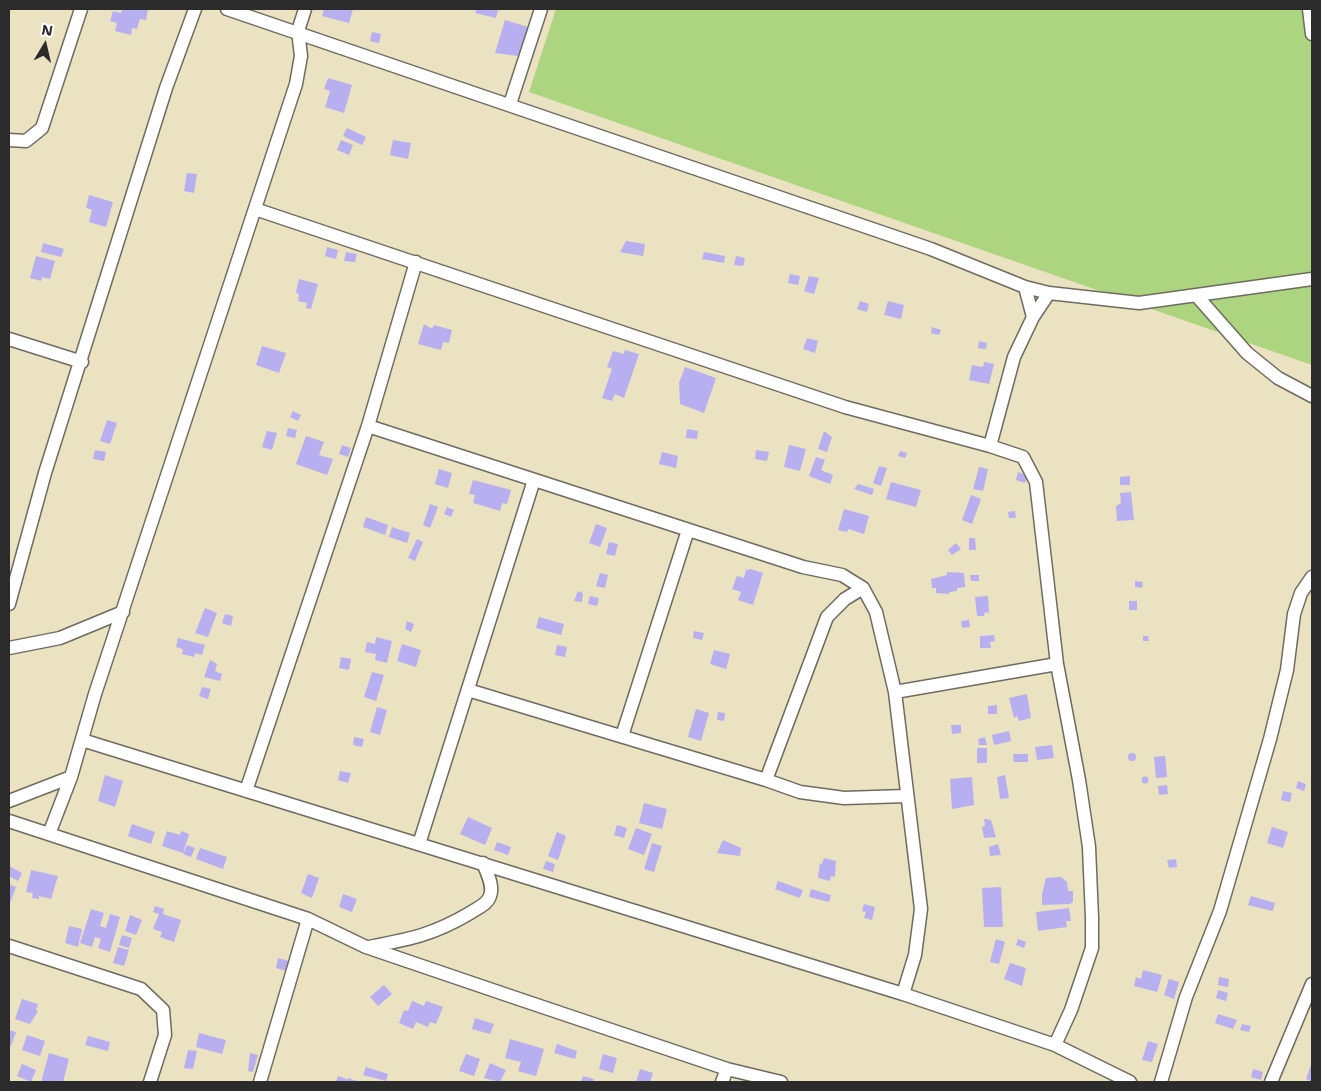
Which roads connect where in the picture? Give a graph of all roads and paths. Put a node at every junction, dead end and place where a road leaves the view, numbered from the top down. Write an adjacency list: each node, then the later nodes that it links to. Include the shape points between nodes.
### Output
1 (81, 9): 10 (street, via 42,128 26,141)
2 (195, 9): 19 (street, via 166,88)
3 (227, 9): 7 (street)
4 (305, 9): 7 (street)
5 (541, 9): 9 (street)
6 (1311, 17): 8 (street)
7 (298, 31): 9 (street); 11 (street, via 301,56 296,84)
8 (1312, 34)
9 (510, 104): 14 (street, via 930,249)
10 (9, 140)
11 (255, 209): 12 (street); 28 (street)
12 (416, 262): 21 (street); 22 (street, via 845,407)
13 (1312, 279): 16 (street)
14 (1026, 287): 15 (street); 17 (street)
15 (1049, 293): 16 (street, via 1139,303); 17 (street)
16 (1196, 295): 20 (street, via 1247,352 1278,378)
17 (1033, 317): 22 (street, via 1014,357)
18 (9, 338): 19 (street)
19 (82, 362): 27 (street, via 45,473)
20 (1312, 396)
21 (368, 426): 23 (street); 37 (street)
22 (990, 446): 30 (street, via 1023,457 1036,482)
23 (534, 480): 24 (street); 31 (street)
24 (688, 530): 26 (street, via 803,567 842,575); 33 (street)
25 (1312, 577): 56 (street, via 1301,593 1294,614 1287,670 1220,911 1186,997)
26 (863, 588): 32 (street, via 876,612); 36 (street, via 827,616)
27 (9, 604)
28 (123, 612): 29 (street, via 60,638); 34 (street)
29 (9, 648)
30 (1057, 664): 32 (street); 49 (street, via 1088,838 1092,948)
31 (468, 690): 33 (street); 42 (street)
32 (894, 692): 38 (street)
33 (622, 736): 36 (street)
34 (82, 740): 35 (street); 37 (street)
35 (71, 776): 39 (street); 41 (street)
36 (766, 780): 38 (street, via 800,792 844,798)
37 (246, 791): 42 (street)
38 (906, 796): 48 (street, via 921,909 915,955)
39 (9, 801)
40 (9, 820): 41 (street)
41 (49, 834): 44 (street)
42 (419, 844): 43 (street)
43 (483, 863): 46 (street, via 491,886 491,896 486,903 426,935); 48 (street)
44 (308, 919): 46 (street); 52 (street)
45 (9, 946): 51 (street, via 141,989 163,1010 166,1035)
46 (366, 947): 50 (street)
47 (1312, 984): 57 (street)
48 (903, 994): 49 (street)
49 (1055, 1045): 55 (street)
50 (727, 1068): 53 (street); 54 (street)
51 (150, 1082)
52 (260, 1082)
53 (722, 1082)
54 (781, 1082)
55 (1130, 1082)
56 (1161, 1082)
57 (1271, 1082)

